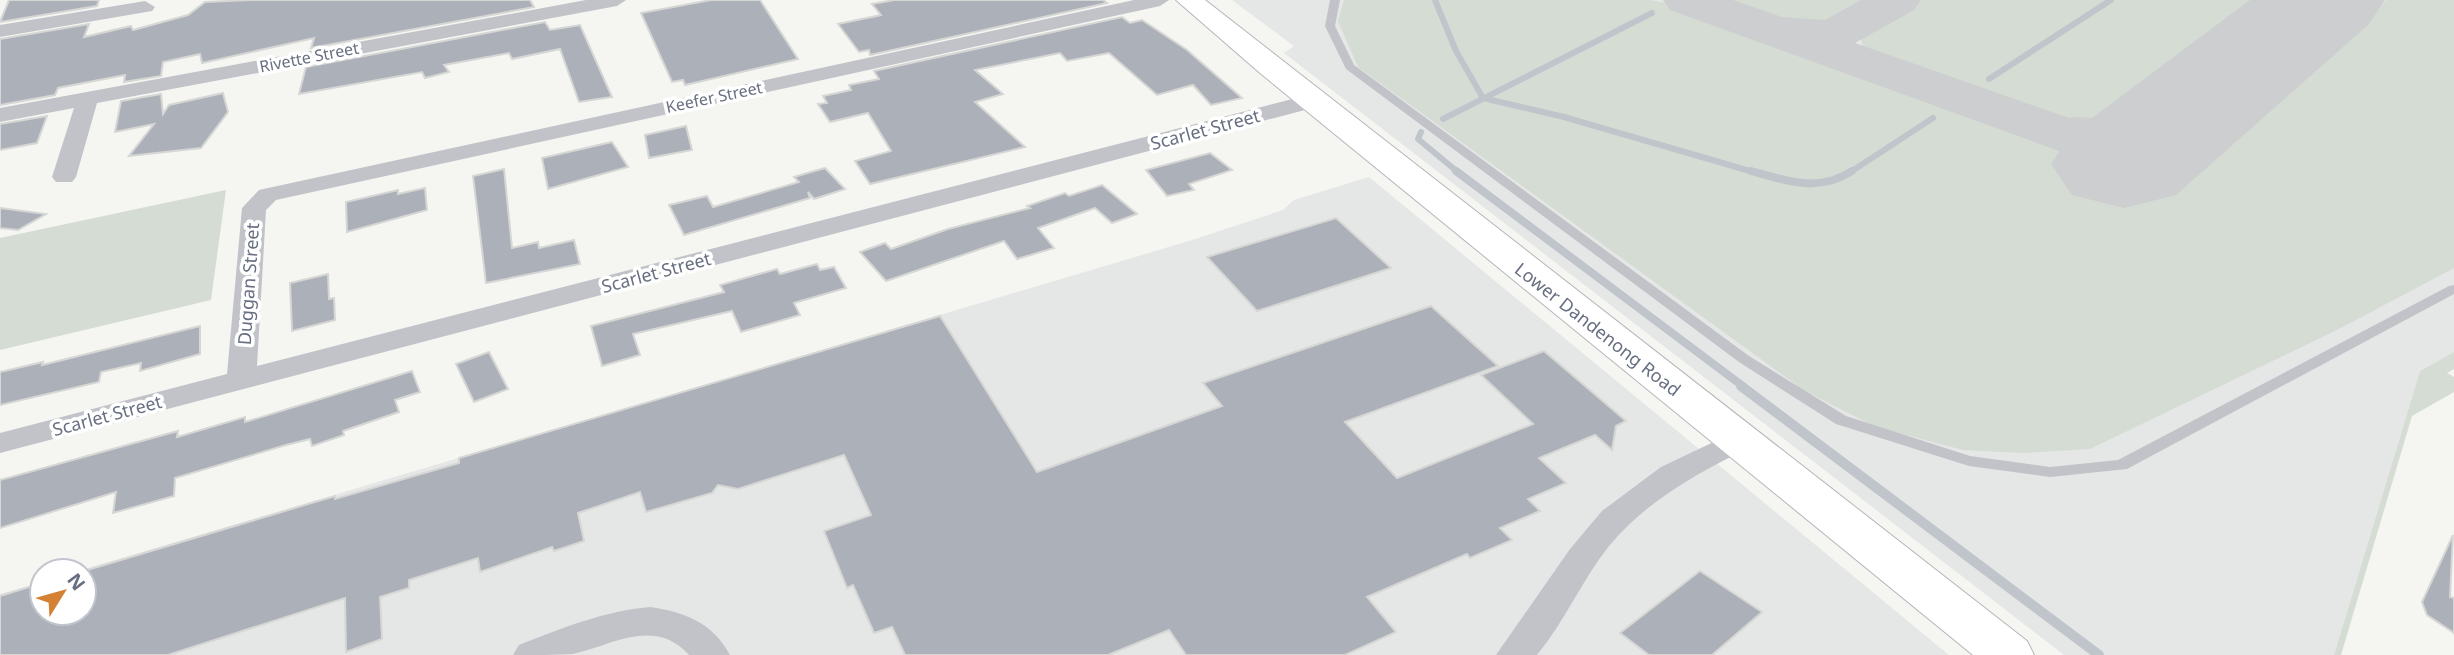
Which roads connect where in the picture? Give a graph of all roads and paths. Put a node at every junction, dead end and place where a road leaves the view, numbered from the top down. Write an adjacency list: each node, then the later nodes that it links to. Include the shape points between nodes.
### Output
1 (614, 0): 7 (street, Rivette Street)
2 (1160, 0): 11 (street, Keefer Street)
3 (1189, 0): 8 (highway, Lower Dandenong Road)
4 (1335, 0): 12 (lane, via 1330,26 1350,67 1744,359 1841,420 1969,461 2050,472 2121,465)
5 (145, 7): 6 (street)
6 (0, 31)
7 (88, 99): 9 (street, Rivette Street); 10 (street)
8 (1312, 101): 13 (street, Scarlet Street); 14 (highway, Lower Dandenong Road)
9 (0, 115)
10 (64, 177)
11 (268, 195): 13 (street, Duggan Street, via 254,208)
12 (2454, 289)
13 (241, 380): 15 (street, Scarlet Street)
14 (1739, 440): 18 (street, via 1676,471 1623,511 1581,558 1549,615); 19 (highway, Lower Dandenong Road)
15 (0, 443)
16 (531, 655): 17 (street, via 614,626 653,619 693,633)
17 (711, 655)
18 (1515, 655)
19 (2009, 655)

